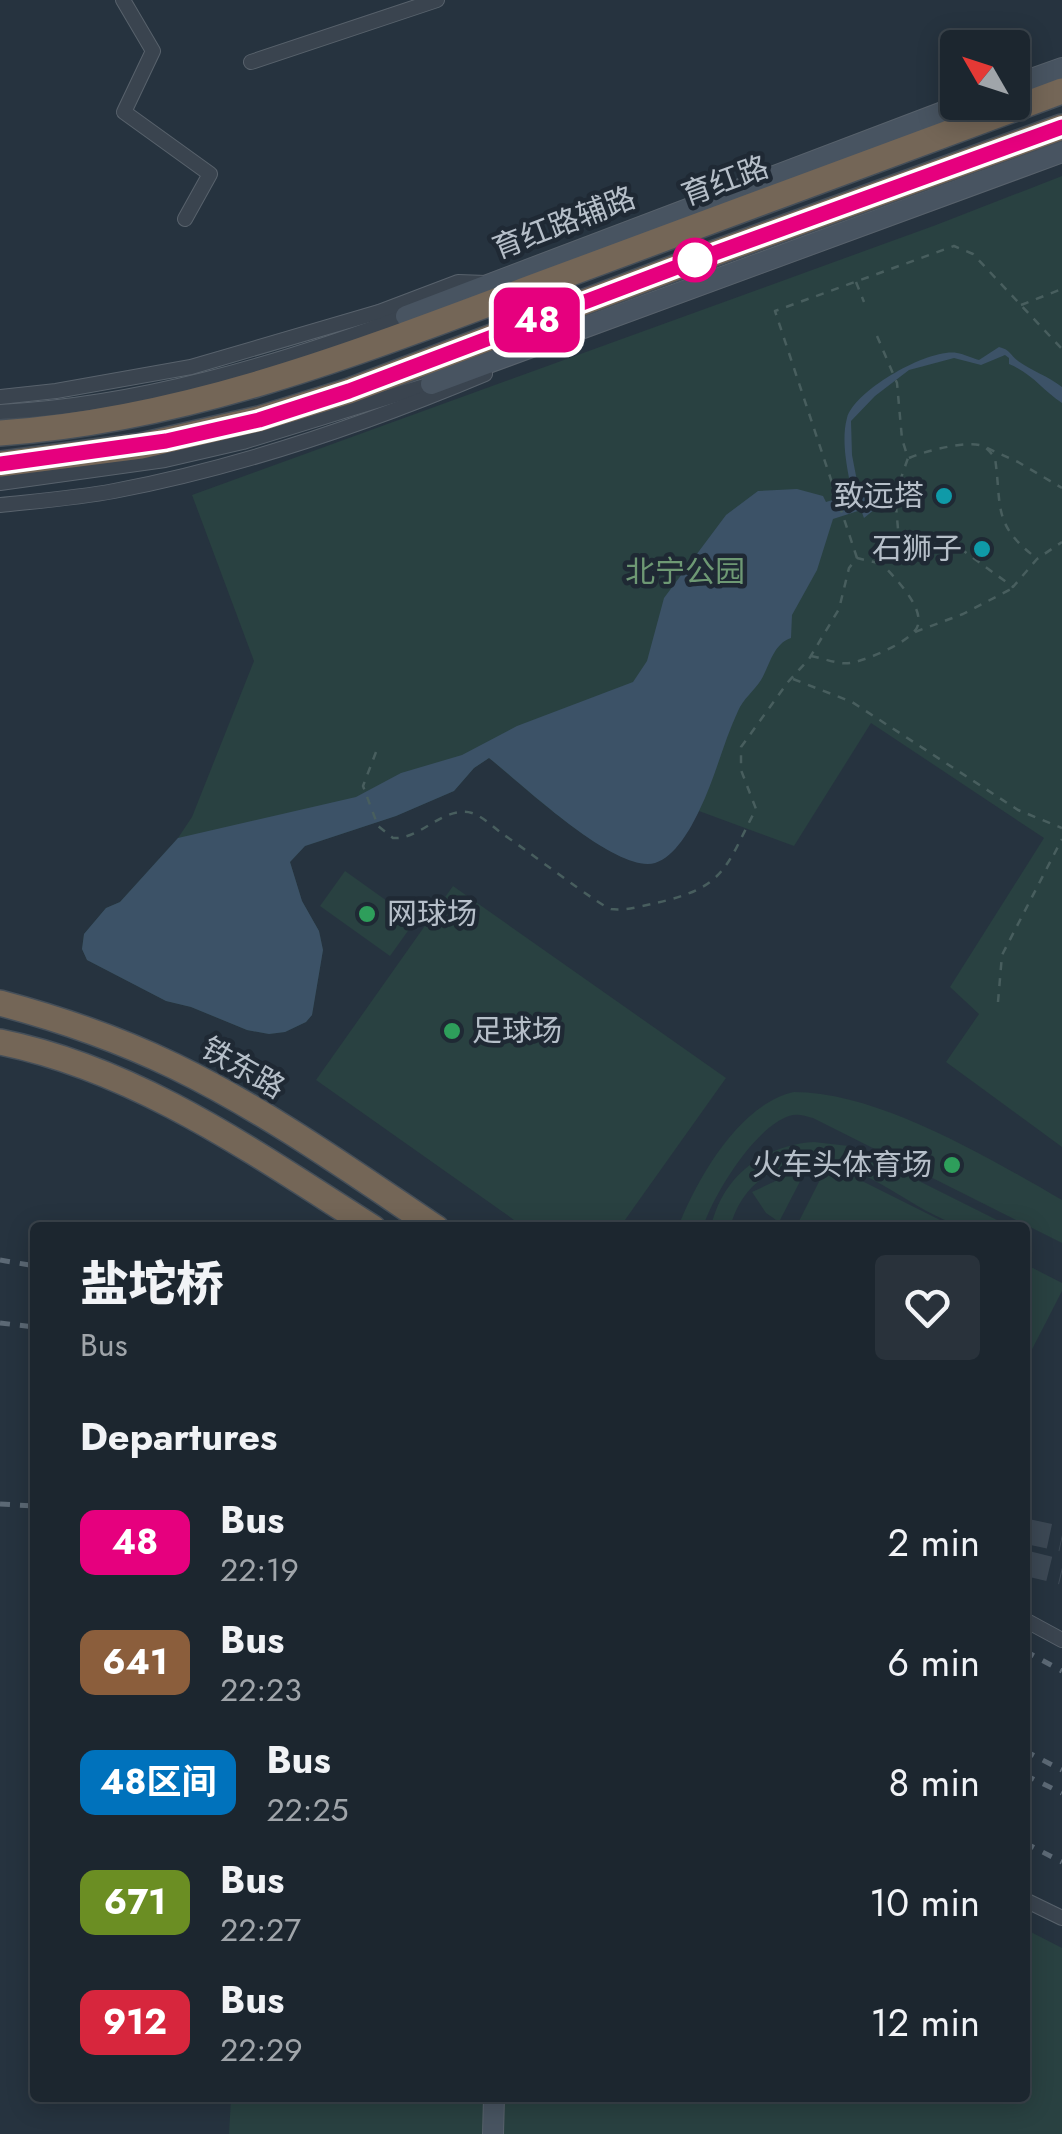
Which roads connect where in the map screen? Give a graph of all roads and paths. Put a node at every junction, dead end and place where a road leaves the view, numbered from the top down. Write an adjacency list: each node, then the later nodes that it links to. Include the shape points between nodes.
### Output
1 (123, 0): 10 (street, via 153,51 124,112 210,174)
2 (436, 0): 3 (street)
3 (251, 62)
4 (1062, 68): 5 (main road)
5 (1030, 80)
6 (1062, 91): 16 (highway, 育红路)
7 (940, 113): 12 (main road, 育红路辅路)
8 (1062, 127): 20 (highway, via 693,261)
9 (1062, 152): 19 (main road)
10 (185, 218)
11 (856, 281): 14 (path); 15 (path, via 954,246 973,254); 32 (path, via 775,312)
12 (492, 283): 16 (main road, 育红路辅路); 21 (street, via 458,282 192,368)
13 (1062, 288): 15 (path)
14 (864, 302)
15 (1019, 306): 18 (path)
16 (408, 324): 22 (street, 育红路, via 146,393); 23 (highway, via 310,369 175,407)
17 (877, 336): 25 (path, via 897,383)
18 (1062, 348)
19 (524, 350): 20 (main road); 29 (street, via 423,400 206,472)
20 (427, 374): 26 (highway, via 192,436); 27 (street, via 293,429 223,447)
21 (0, 397)
22 (0, 412)
23 (0, 433)
24 (986, 448): 25 (path, via 940,448); 28 (path); 33 (path, via 995,458 1002,520)
25 (908, 458): 30 (path, via 895,495)
26 (0, 464)
27 (0, 482)
28 (1062, 488)
29 (0, 505)
30 (906, 542): 34 (path); 35 (path, via 918,549 961,549)
31 (1062, 542): 33 (path)
32 (857, 558): 34 (path); 37 (path, via 839,609)
33 (1037, 559): 35 (path)
34 (882, 564): 36 (path, via 918,614)
35 (1013, 588): 36 (path)
36 (914, 632): 37 (path, via 880,655 848,664)
37 (811, 656): 38 (path)
38 (792, 678): 39 (path, via 741,747 741,770 756,810 726,866 698,892 633,908 604,908 472,813 448,816 400,838 384,834 363,786); 40 (path, via 852,702 1018,810)
39 (376, 752)
40 (1062, 828)
41 (1062, 839): 42 (path, via 1002,956)
42 (998, 1002)
43 (0, 1003): 46 (highway, 铁东路, via 88,1029 174,1066)
44 (0, 1042): 45 (highway, via 150,1093)
45 (365, 1222)
46 (427, 1222)
47 (1030, 1623): 48 (street)
48 (1062, 1640)
49 (1030, 1902): 50 (street)
50 (1062, 1918)
51 (482, 2102): 53 (main road)
52 (494, 2102): 54 (main road)
53 (482, 2134)
54 (493, 2134)

